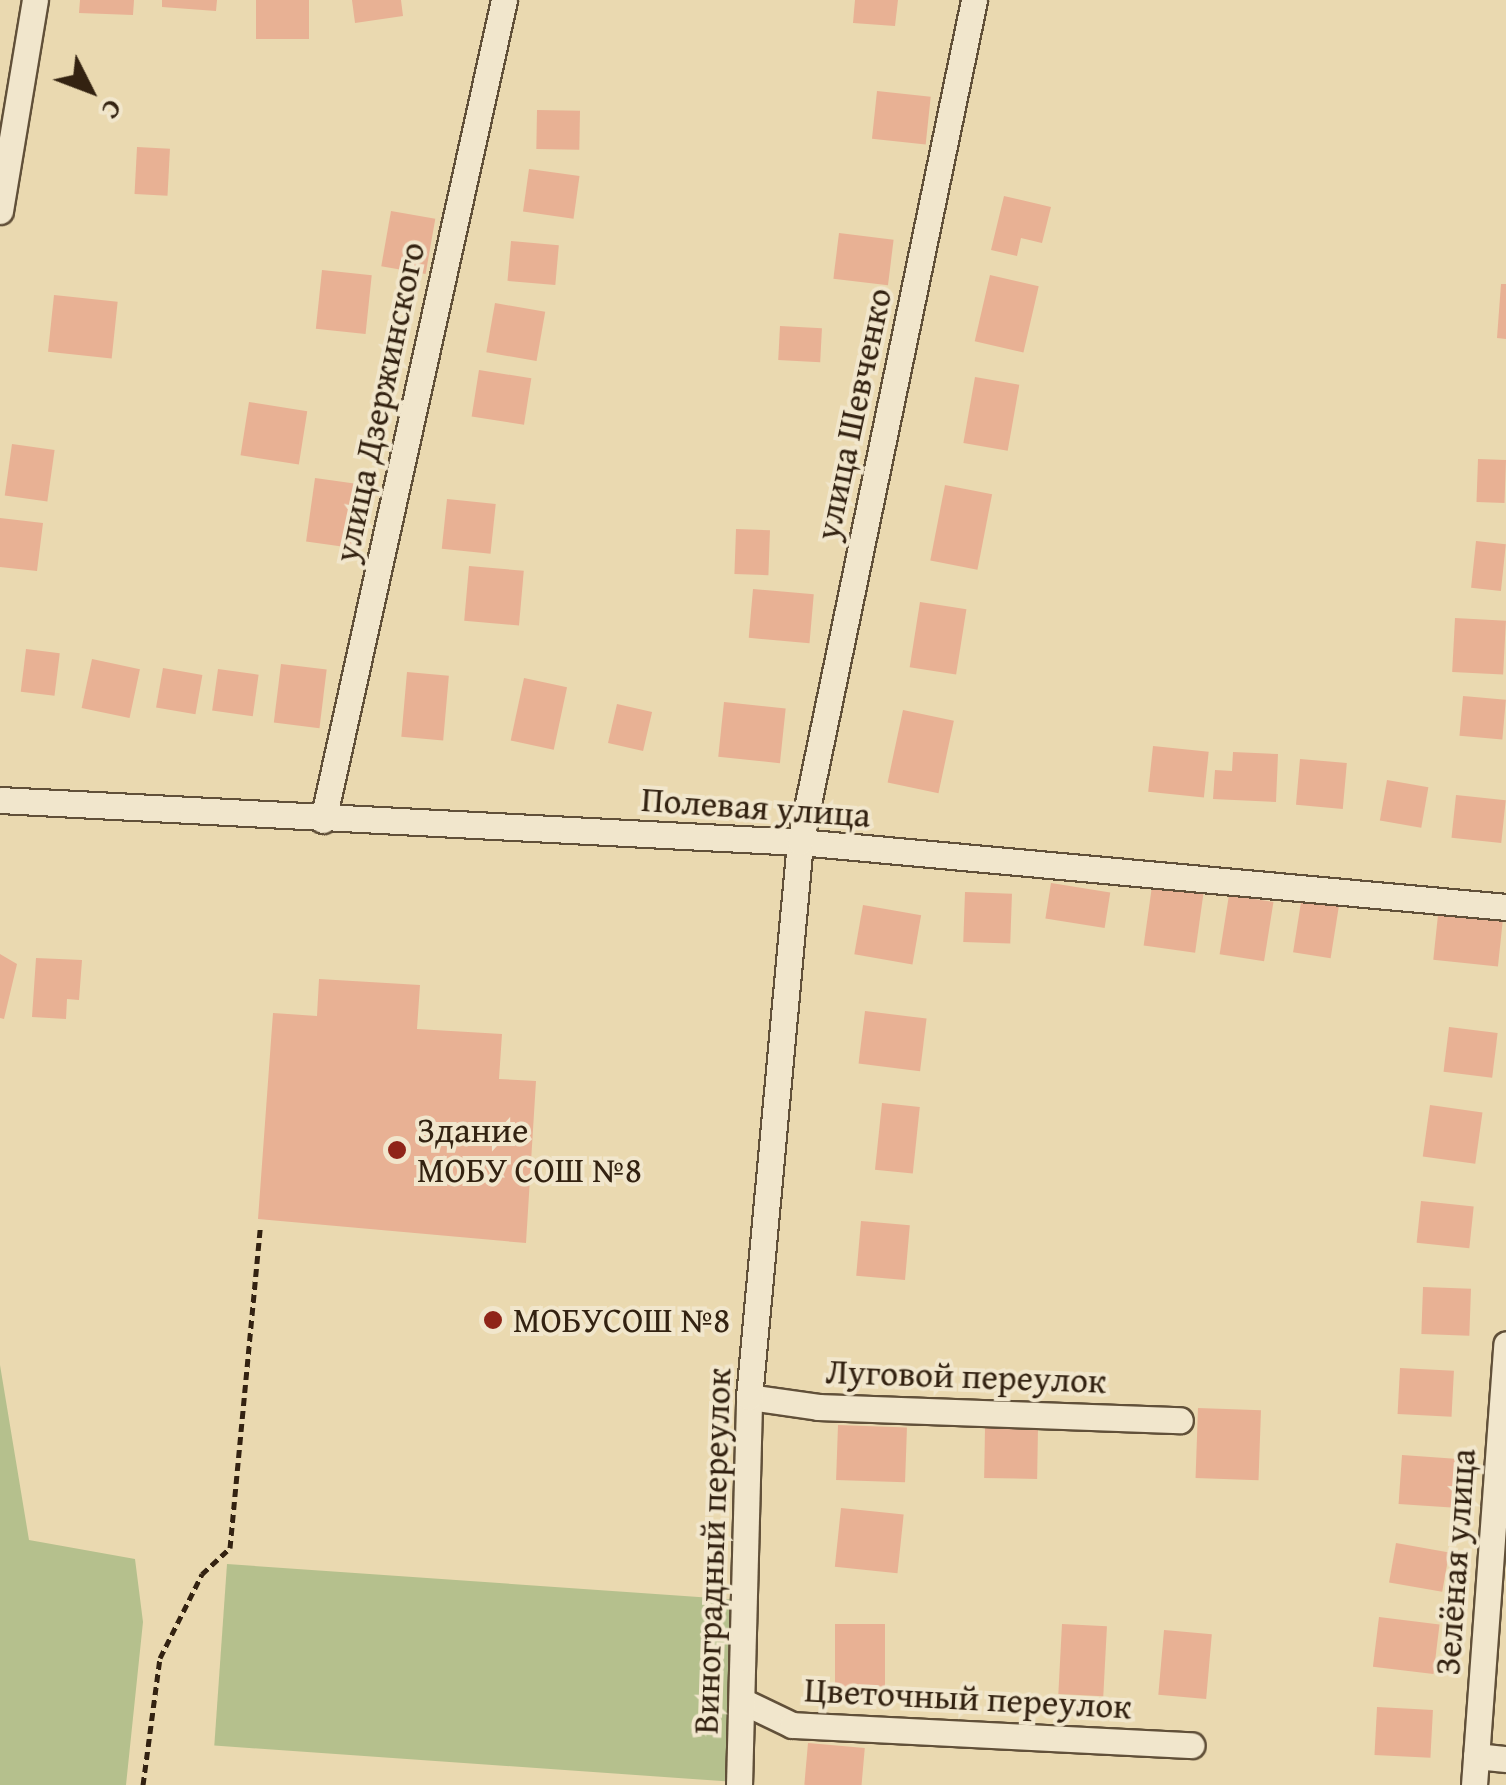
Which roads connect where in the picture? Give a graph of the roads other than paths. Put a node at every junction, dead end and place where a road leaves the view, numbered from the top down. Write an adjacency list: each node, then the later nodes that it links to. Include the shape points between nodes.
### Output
1 (35, 0): 4 (street)
2 (504, 0): 6 (street, улица Дзержинского)
3 (974, 0): 7 (street, улица Шевченко)
4 (0, 212)
5 (0, 800): 6 (street, Полевая улица)
6 (323, 820): 7 (street, Полевая улица)
7 (800, 842): 8 (street, Полевая улица); 10 (street, Виноградный переулок)
8 (1506, 907)
9 (1506, 1344): 14 (street, Зелёная улица)
10 (749, 1397): 11 (street, Луговой переулок, via 818,1407); 12 (street, Виноградный переулок)
11 (1180, 1420)
12 (744, 1702): 13 (street, Цветочный переулок, via 792,1726); 16 (street, Виноградный переулок)
13 (1192, 1745)
14 (1476, 1756): 15 (street); 17 (street, Зелёная улица)
15 (1506, 1759)
16 (739, 1785)
17 (1474, 1785)

